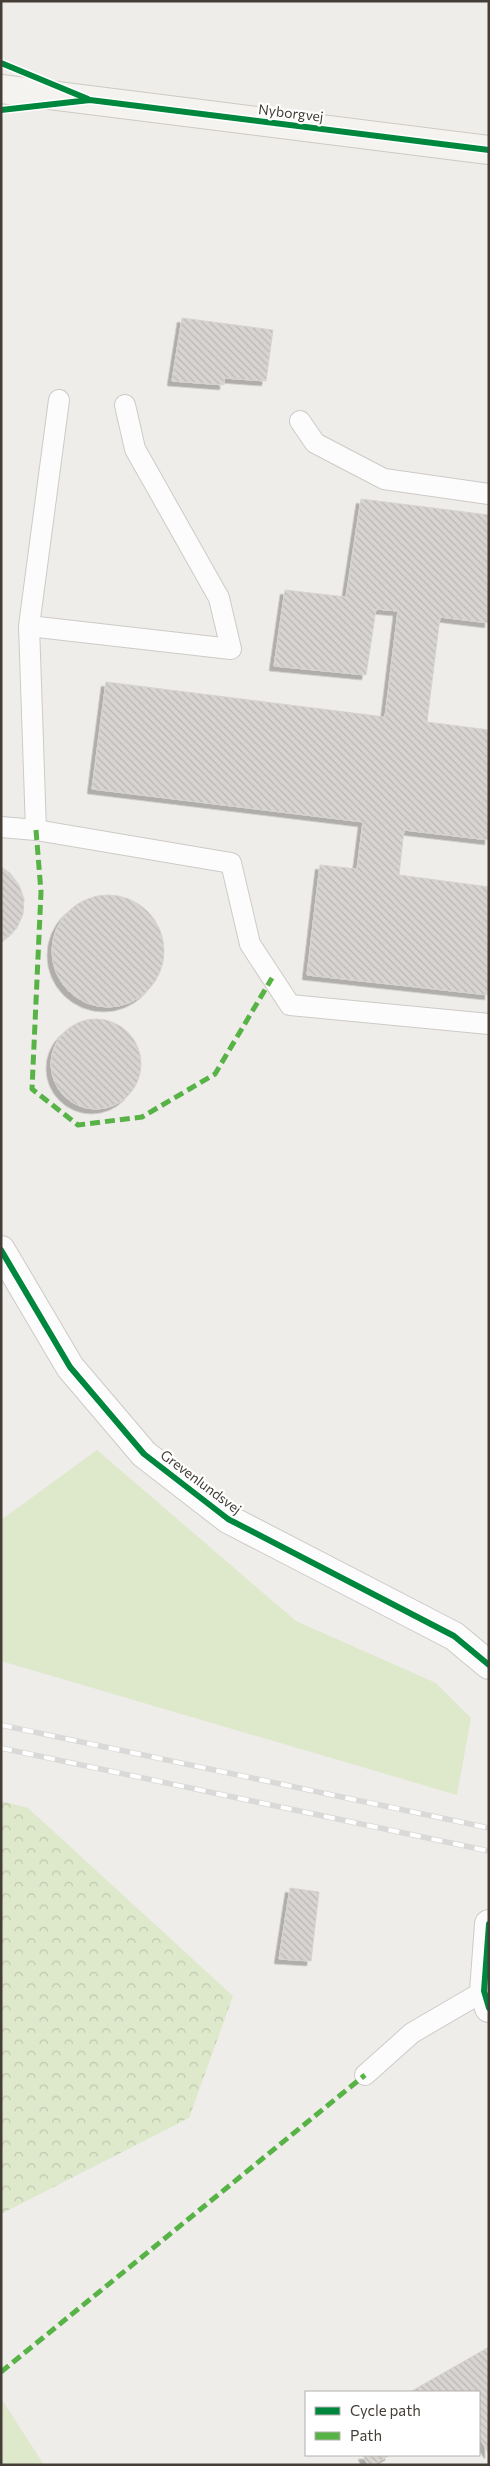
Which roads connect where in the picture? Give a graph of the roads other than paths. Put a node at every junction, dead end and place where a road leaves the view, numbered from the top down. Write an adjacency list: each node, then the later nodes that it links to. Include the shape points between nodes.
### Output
1 (1, 89): 2 (main road, Nyborgvej)
2 (489, 150)
3 (59, 400): 7 (lane)
4 (125, 405): 7 (lane, via 135,449 219,598 231,649)
5 (300, 421): 6 (lane, via 315,442 384,479)
6 (489, 494)
7 (29, 626): 9 (lane)
8 (1, 827): 9 (lane)
9 (36, 830): 10 (lane, via 231,863 250,944 290,1005)
10 (489, 1024)
11 (1, 1250): 12 (street, Grevenlundsvej, via 70,1367 144,1454 228,1519 454,1636)
12 (489, 1664)
13 (488, 1930): 14 (street)
14 (487, 2000): 15 (lane, via 412,2034)
15 (365, 2075)

